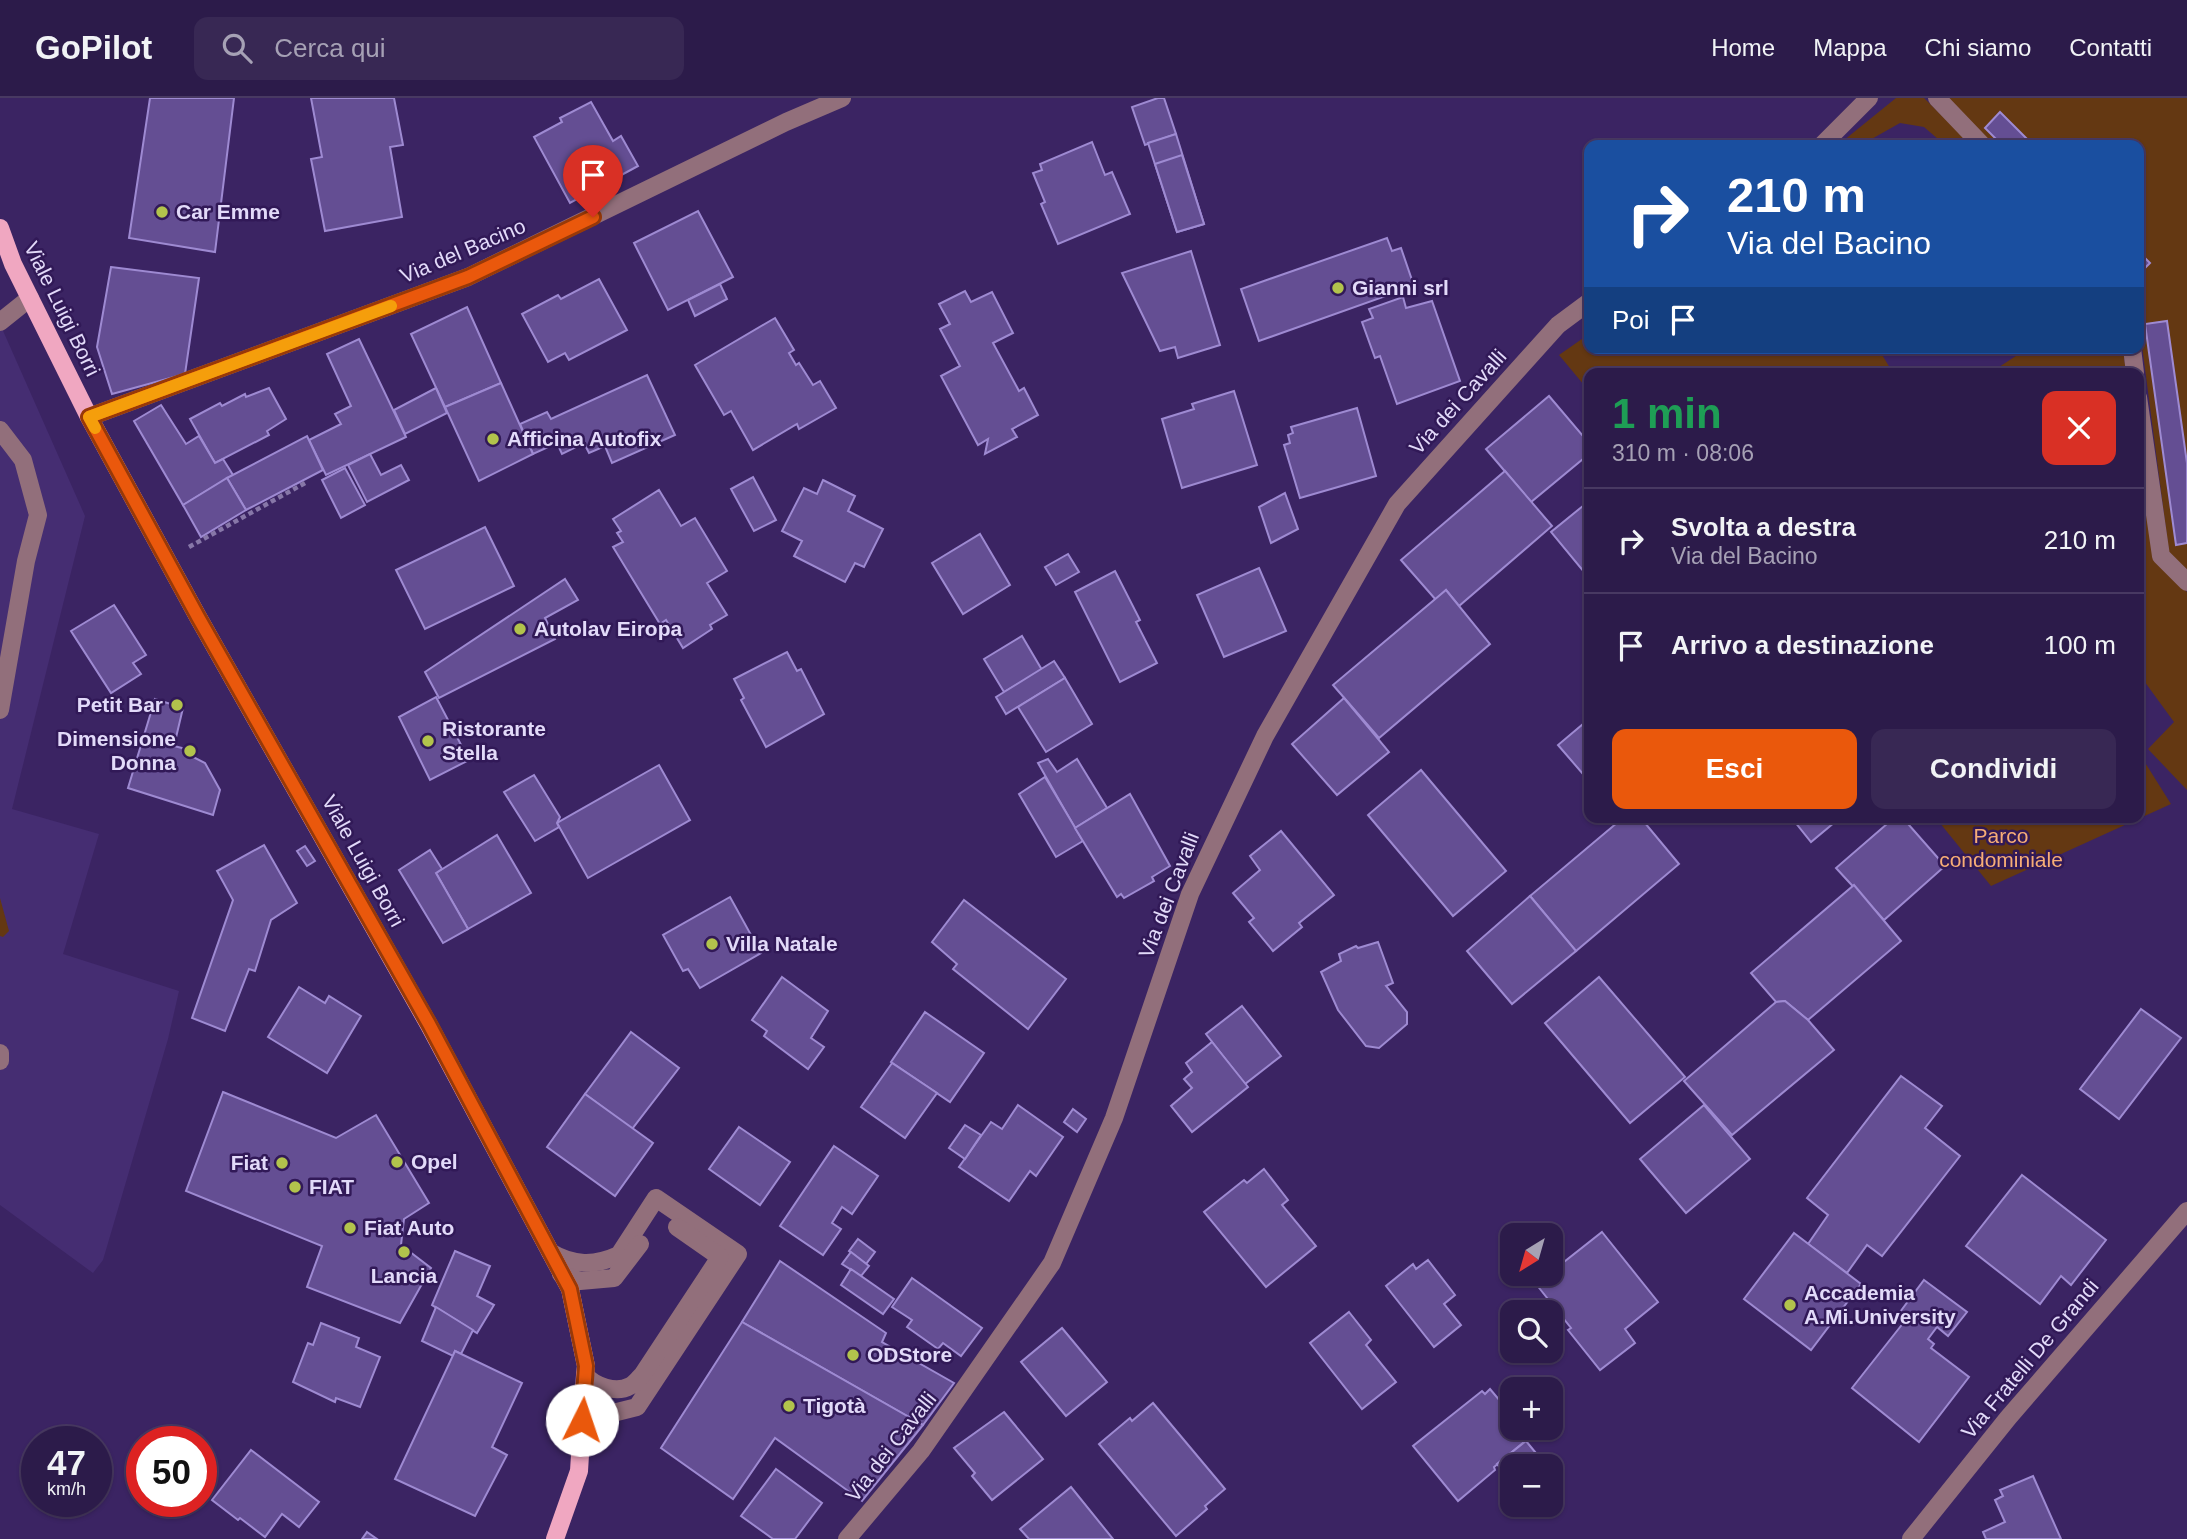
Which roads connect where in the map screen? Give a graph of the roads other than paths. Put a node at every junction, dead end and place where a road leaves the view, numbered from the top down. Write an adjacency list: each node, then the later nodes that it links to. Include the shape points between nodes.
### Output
1 (842, 98): 10 (street, Via del Bacino, via 468,277)
2 (1869, 98): 4 (street)
3 (1937, 98): 5 (street)
4 (1827, 140)
5 (1977, 140)
6 (0, 228): 7 (main road, Viale Luigi Borri)
7 (30, 298): 9 (street); 10 (main road, Viale Luigi Borri)
8 (1584, 306): 23 (street, Via dei Cavalli, via 1558,325 1397,504 1265,736 1190,894 1114,1118 1052,1263 921,1451)
9 (0, 322)
10 (89, 417): 18 (main road, Viale Luigi Borri, via 429,1024)
11 (0, 430): 14 (street, via 23,460 38,516)
12 (2144, 438): 13 (street, via 2161,556)
13 (2187, 582)
14 (0, 709)
15 (0, 1054): 16 (street)
16 (0, 1060)
17 (2187, 1210): 24 (street, Via Fratelli De Grandi)
18 (550, 1252): 19 (main road, Viale Luigi Borri); 21 (street, via 571,1263 619,1255 656,1198 738,1254 637,1407 605,1415)
19 (561, 1274): 20 (main road, Viale Luigi Borri, via 570,1289); 20 (street, via 580,1281 614,1278 660,1215 720,1257 632,1385 625,1389 601,1386)
20 (585, 1375): 21 (main road, Viale Luigi Borri)
21 (580, 1442): 22 (main road, Viale Luigi Borri, via 579,1471)
22 (555, 1539)
23 (848, 1539)
24 (1911, 1539)

